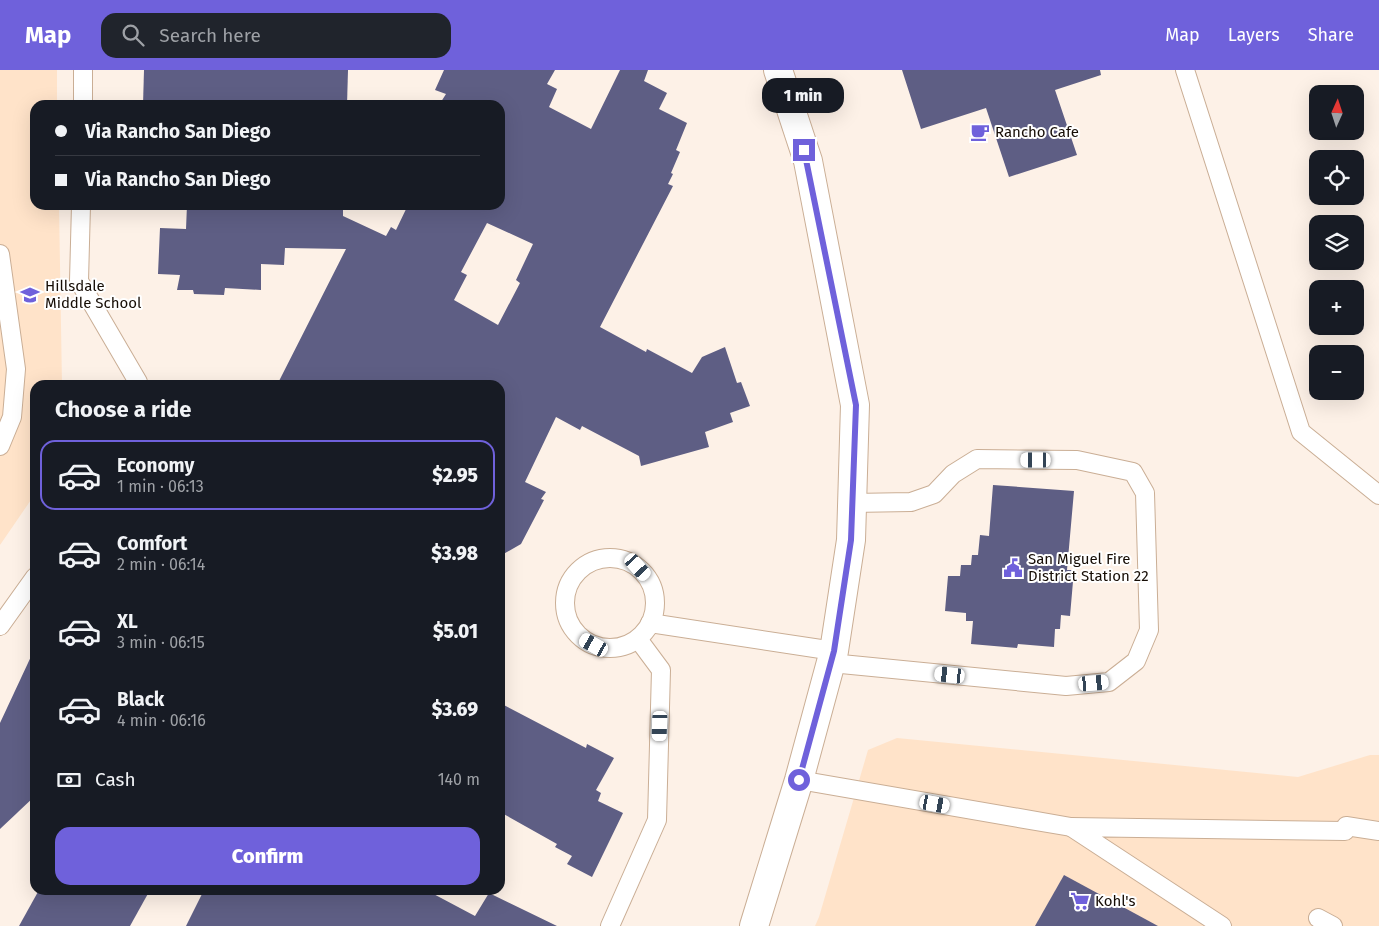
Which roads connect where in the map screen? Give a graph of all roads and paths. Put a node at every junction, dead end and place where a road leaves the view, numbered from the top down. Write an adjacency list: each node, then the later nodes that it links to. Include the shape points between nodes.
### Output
1 (83, 70): 4 (lane)
2 (778, 70): 10 (street, via 808,161 856,405)
3 (1184, 70): 9 (lane, via 1302,432)
4 (83, 100)
5 (80, 210): 7 (lane, via 79,281)
6 (0, 254): 8 (lane, via 16,369 12,417)
7 (137, 380)
8 (0, 446)
9 (1379, 495)
10 (852, 503): 15 (street, via 851,540); 15 (lane, via 911,502 934,494 954,474 977,459 1077,460 1133,472 1145,493 1149,630 1136,660 1109,682 1066,686)
11 (30, 584): 13 (lane)
12 (650, 623): 14 (lane); 14 (lane, via 655,608 654,593 648,578 638,567 608,557 580,568 570,581 564,595 567,618 580,638 609,648 624,646); 15 (lane)
13 (0, 626)
14 (638, 639): 19 (lane, via 661,670 657,820)
15 (832, 657): 16 (street)
16 (799, 780): 17 (lane); 20 (street)
17 (1071, 827): 18 (lane, via 1346,828); 21 (lane)
18 (1379, 831)
19 (610, 926)
20 (754, 926)
21 (1222, 926)

